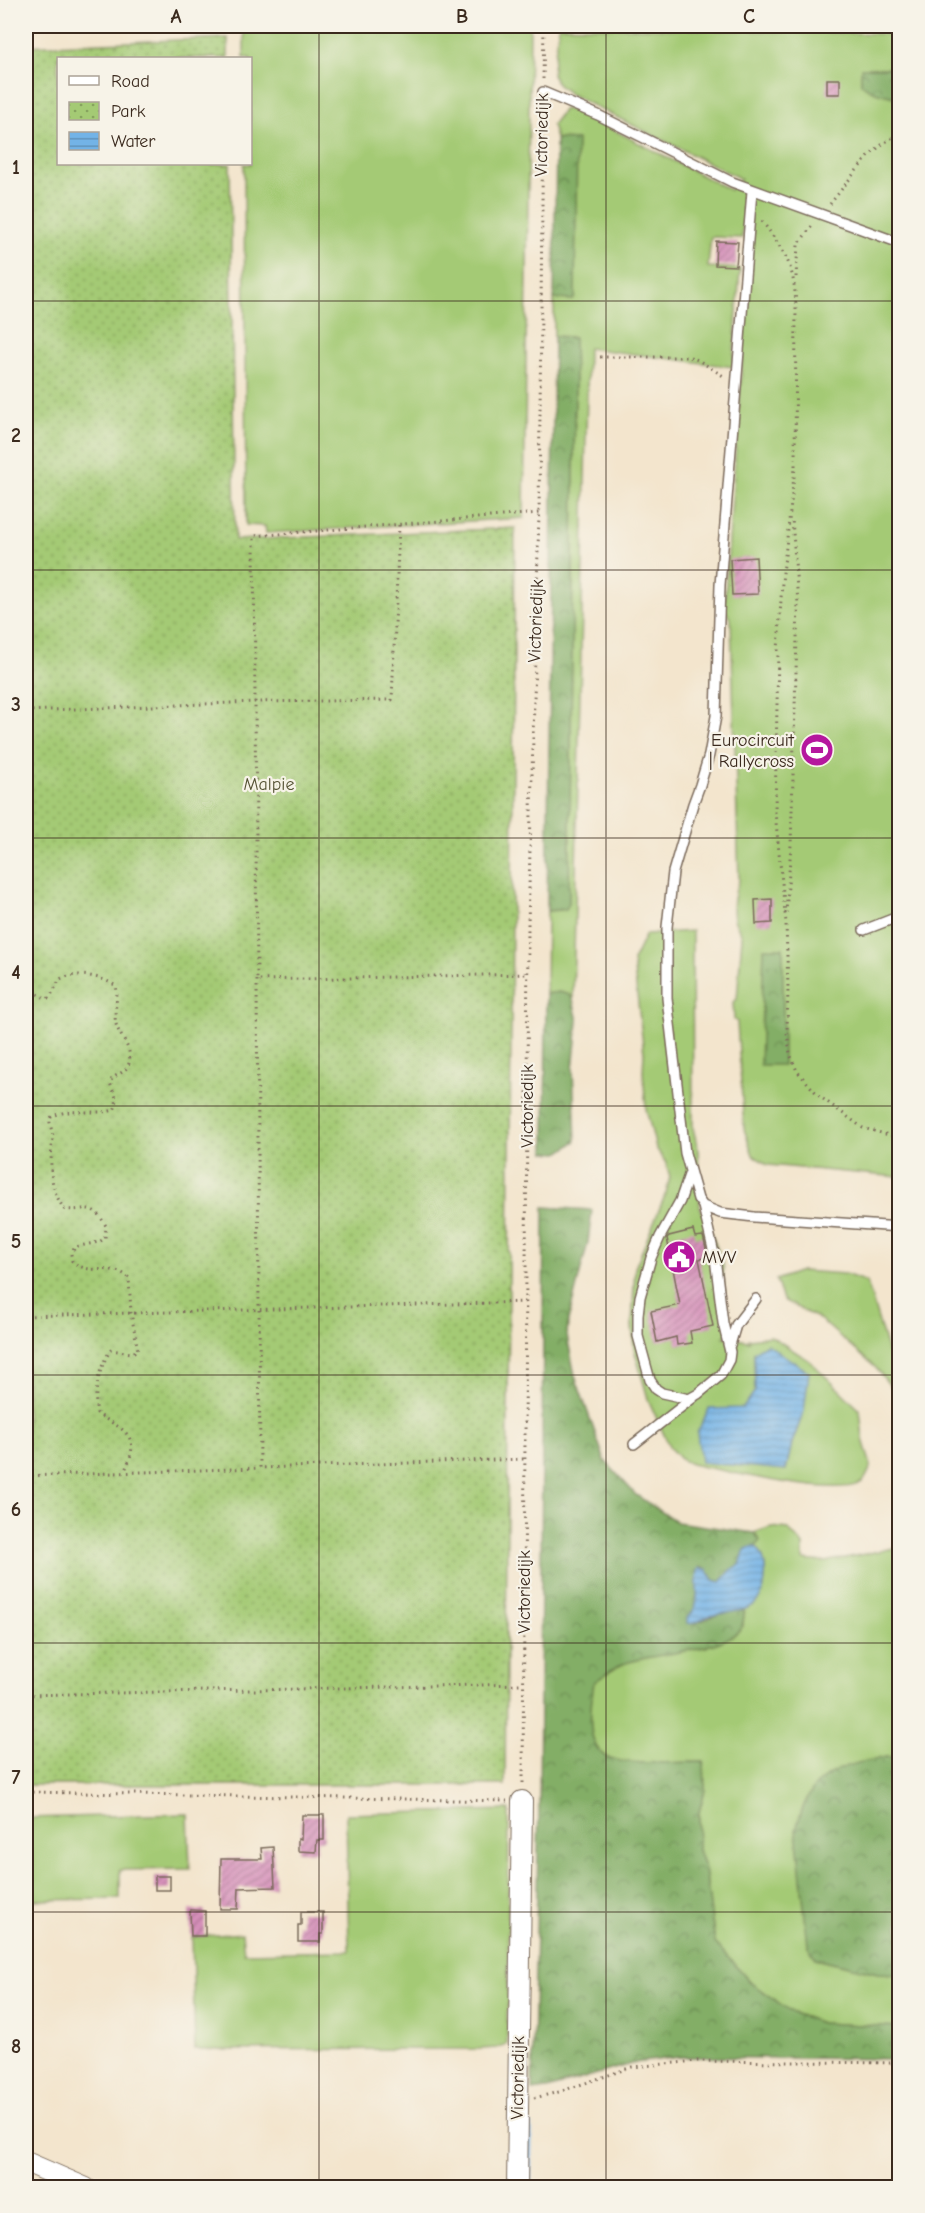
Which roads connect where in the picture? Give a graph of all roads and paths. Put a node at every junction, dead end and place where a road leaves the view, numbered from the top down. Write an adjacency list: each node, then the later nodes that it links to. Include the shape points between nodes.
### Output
1 (544, 26): 2 (path, Victoriedijk)
2 (543, 92): 4 (lane); 11 (path, Victoriedijk)
3 (900, 134): 5 (path, via 878,147)
4 (752, 191): 5 (lane); 7 (path, via 759,216 793,270); 9 (lane)
5 (820, 215): 6 (lane); 7 (path, via 798,245)
6 (900, 243)
7 (795, 290): 10 (path, via 795,468)
8 (600, 357): 9 (path, via 690,357)
9 (737, 385): 22 (lane, via 720,585 716,716 673,872 667,927 667,998)
10 (791, 511): 16 (path, via 798,603); 16 (path, via 777,661 775,812)
11 (539, 513): 12 (path); 18 (path, Victoriedijk)
12 (399, 525): 13 (path, via 254,536); 13 (path, via 392,700)
13 (255, 702): 14 (path); 19 (path)
14 (26, 711)
15 (900, 916): 17 (lane)
16 (786, 923): 21 (path, via 788,1032 797,1071 819,1096 862,1128)
17 (864, 930)
18 (528, 974): 19 (path); 26 (path, Victoriedijk)
19 (257, 980): 27 (path)
20 (26, 992): 28 (path, via 47,999 60,979 74,975 116,986 116,1022 130,1057 125,1071 110,1082 117,1104 107,1112 66,1112 50,1118 50,1161 57,1200 64,1209 92,1209 106,1226 105,1238 99,1242 75,1246 72,1261 83,1268 124,1273 129,1278)
21 (900, 1137)
22 (690, 1172): 23 (lane); 31 (lane, via 651,1258 640,1297 638,1336 650,1380 657,1389 670,1395)
23 (703, 1206): 24 (lane, via 735,1215); 30 (lane)
24 (900, 1227)
25 (756, 1299): 30 (lane, via 736,1325)
26 (526, 1302): 27 (path); 33 (path, Victoriedijk)
27 (258, 1310): 28 (path); 34 (path)
28 (131, 1313): 29 (path); 35 (path, via 138,1350 111,1350 107,1355 95,1404 97,1413 128,1433 132,1442)
29 (26, 1316)
30 (730, 1348): 31 (lane, via 721,1375)
31 (694, 1397): 32 (lane)
32 (634, 1444)
33 (525, 1459): 34 (path); 37 (path, Victoriedijk)
34 (260, 1468): 35 (path)
35 (125, 1472): 36 (path)
36 (26, 1476)
37 (523, 1684): 38 (path); 40 (path, Victoriedijk)
38 (26, 1695)
39 (26, 1792): 40 (path)
40 (522, 1801): 42 (street, Victoriedijk)
41 (900, 2063): 42 (path, via 697,2061 632,2067)
42 (518, 2102): 45 (street, Victoriedijk)
43 (26, 2162): 44 (street)
44 (86, 2187)
45 (517, 2187)

